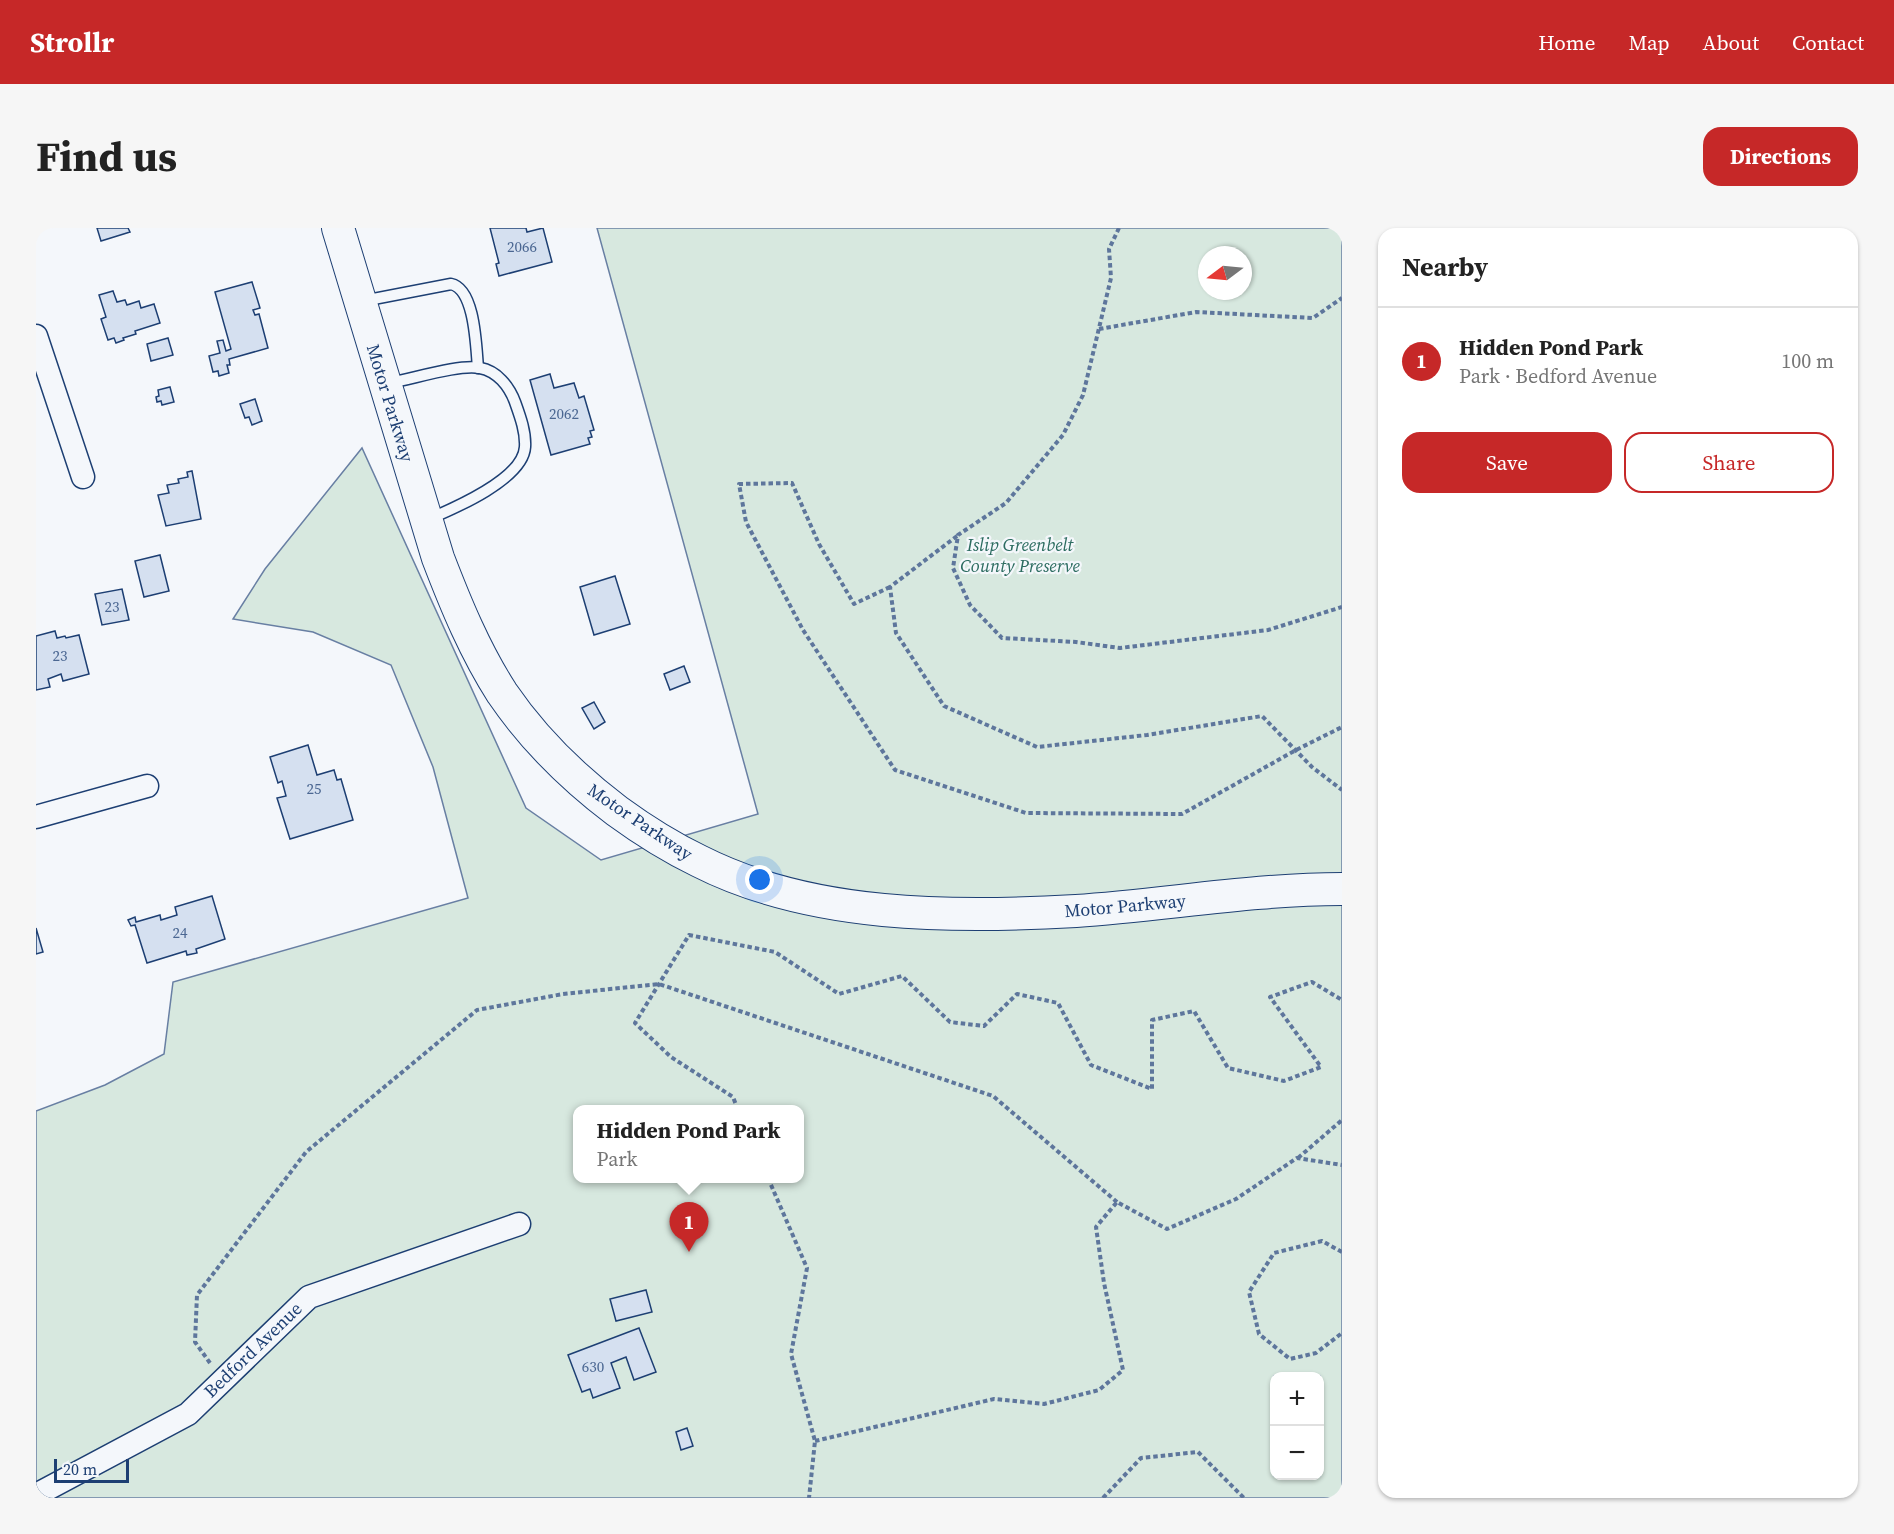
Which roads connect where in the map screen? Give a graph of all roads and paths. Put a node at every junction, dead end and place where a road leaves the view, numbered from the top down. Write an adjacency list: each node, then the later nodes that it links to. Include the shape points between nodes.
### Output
1 (338, 228): 4 (main road, Motor Parkway)
2 (1119, 228): 5 (path, via 1109,249 1111,278)
3 (1342, 298): 5 (path, via 1313,318 1196,312)
4 (360, 301): 7 (lane, via 457,285 465,292 468,303); 8 (main road, Motor Parkway)
5 (1099, 329): 11 (path, via 1083,395 1063,435 1006,503)
6 (36, 336): 9 (street)
7 (478, 368): 8 (lane); 10 (lane, via 491,371 513,398 524,430 521,461 461,505)
8 (384, 384): 10 (main road, Motor Parkway)
9 (83, 477)
10 (426, 520): 19 (main road, Motor Parkway, via 451,592 482,660 547,751 599,797 701,863 777,891 857,907 953,914 1075,911 1269,892)
11 (958, 535): 12 (path); 13 (path, via 953,568 970,604 1002,638 1120,648 1268,630)
12 (890, 588): 15 (path, via 896,633 944,706 1037,747 1148,735 1262,716); 15 (path, via 854,604 819,544 792,483 739,484 746,522 803,630 895,770 1026,813 1182,814)
13 (1342, 608)
14 (1342, 727): 15 (path)
15 (1296, 750): 17 (path)
16 (147, 786): 18 (street)
17 (1342, 790)
18 (36, 817)
19 (1342, 889)
20 (659, 984): 21 (path, via 689,935 775,952 839,994 902,976 950,1022 984,1026 1017,994 1058,1003 1091,1065 1152,1089 1152,1020 1194,1011 1228,1068 1284,1081 1321,1067 1270,997 1311,982); 22 (path, via 635,1023 671,1057 733,1097); 27 (path, via 993,1096); 31 (path, via 563,994 477,1010 306,1152 197,1295 195,1342)
21 (1342, 1000)
22 (736, 1105)
23 (1342, 1120): 24 (path)
24 (1298, 1158): 25 (path); 27 (path, via 1236,1199 1167,1229)
25 (1342, 1165)
26 (770, 1183): 32 (path, via 807,1268 791,1354)
27 (1117, 1203): 32 (path, via 1096,1227 1123,1370 1099,1390 1044,1404 994,1400)
28 (519, 1224): 31 (street, Bedford Avenue, via 309,1297)
29 (1342, 1252): 30 (path, via 1322,1241 1274,1253 1249,1292 1259,1334 1290,1359 1316,1353)
30 (1342, 1333)
31 (223, 1380): 33 (street, Bedford Avenue, via 188,1414)
32 (814, 1441): 34 (path)
33 (36, 1495)
34 (809, 1498)
35 (1103, 1498): 36 (path, via 1142,1458 1198,1452)
36 (1244, 1498)

